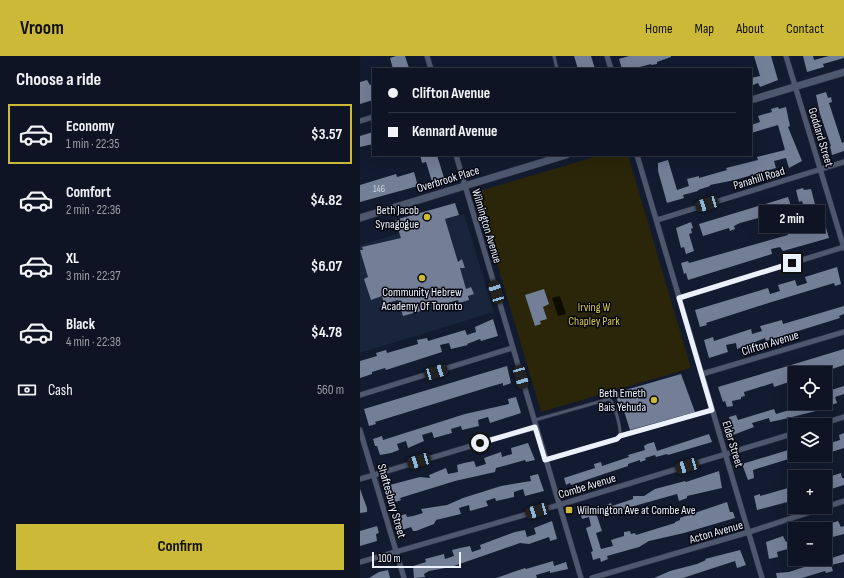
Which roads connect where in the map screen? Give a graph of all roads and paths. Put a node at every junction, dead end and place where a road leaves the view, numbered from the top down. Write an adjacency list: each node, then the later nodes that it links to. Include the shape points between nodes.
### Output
1 (428, 56): 5 (street)
2 (554, 56): 6 (lane)
3 (607, 56): 7 (street)
4 (786, 56): 9 (street, Goddard Street)
5 (431, 68)
6 (557, 68)
7 (611, 68)
8 (844, 72): 9 (street)
9 (794, 87): 10 (street); 17 (street, Goddard Street)
10 (752, 100)
11 (372, 117): 12 (street)
12 (360, 121)
13 (456, 156): 18 (street, Wilmington Avenue)
14 (563, 156): 18 (street, Overbrook Place)
15 (637, 156): 20 (street, Elder Street)
16 (844, 162): 17 (street, Panahill Road)
17 (820, 169): 20 (street, Panahill Road); 21 (street, Goddard Street)
18 (465, 185): 19 (street, Overbrook Place); 24 (street, Wilmington Avenue)
19 (360, 218)
20 (657, 220): 22 (street, Elder Street)
21 (844, 247): 22 (street)
22 (679, 298): 25 (street, Elder Street)
23 (844, 332): 25 (street, Clifton Avenue)
24 (512, 348): 26 (street); 29 (street, Wilmington Avenue)
25 (702, 374): 27 (street, Elder Street)
26 (360, 395)
27 (712, 410): 34 (lane); 35 (street, Elder Street)
28 (844, 417): 30 (street)
29 (534, 420): 31 (street, Wilmington Avenue); 34 (lane, via 609,399 612,401)
30 (832, 421)
31 (535, 427): 36 (street, Wilmington Avenue); 37 (street)
32 (360, 430): 37 (street, Shaftesbury Street)
33 (788, 435): 35 (street, Combe Avenue)
34 (620, 436): 36 (lane)
35 (726, 455): 40 (street, Combe Avenue); 41 (street, Elder Street)
36 (545, 460): 40 (street, Wilmington Avenue)
37 (374, 475): 38 (street); 42 (street, Shaftesbury Street)
38 (360, 479)
39 (844, 501): 41 (street, Acton Avenue)
40 (559, 505): 42 (street, Combe Avenue); 45 (street, Wilmington Avenue)
41 (749, 532): 46 (street, Acton Avenue); 47 (street, Elder Street)
42 (396, 551): 43 (street, Combe Avenue); 44 (street, Shaftesbury Street)
43 (360, 562)
44 (404, 578)
45 (581, 578)
46 (592, 578)
47 (762, 578)

